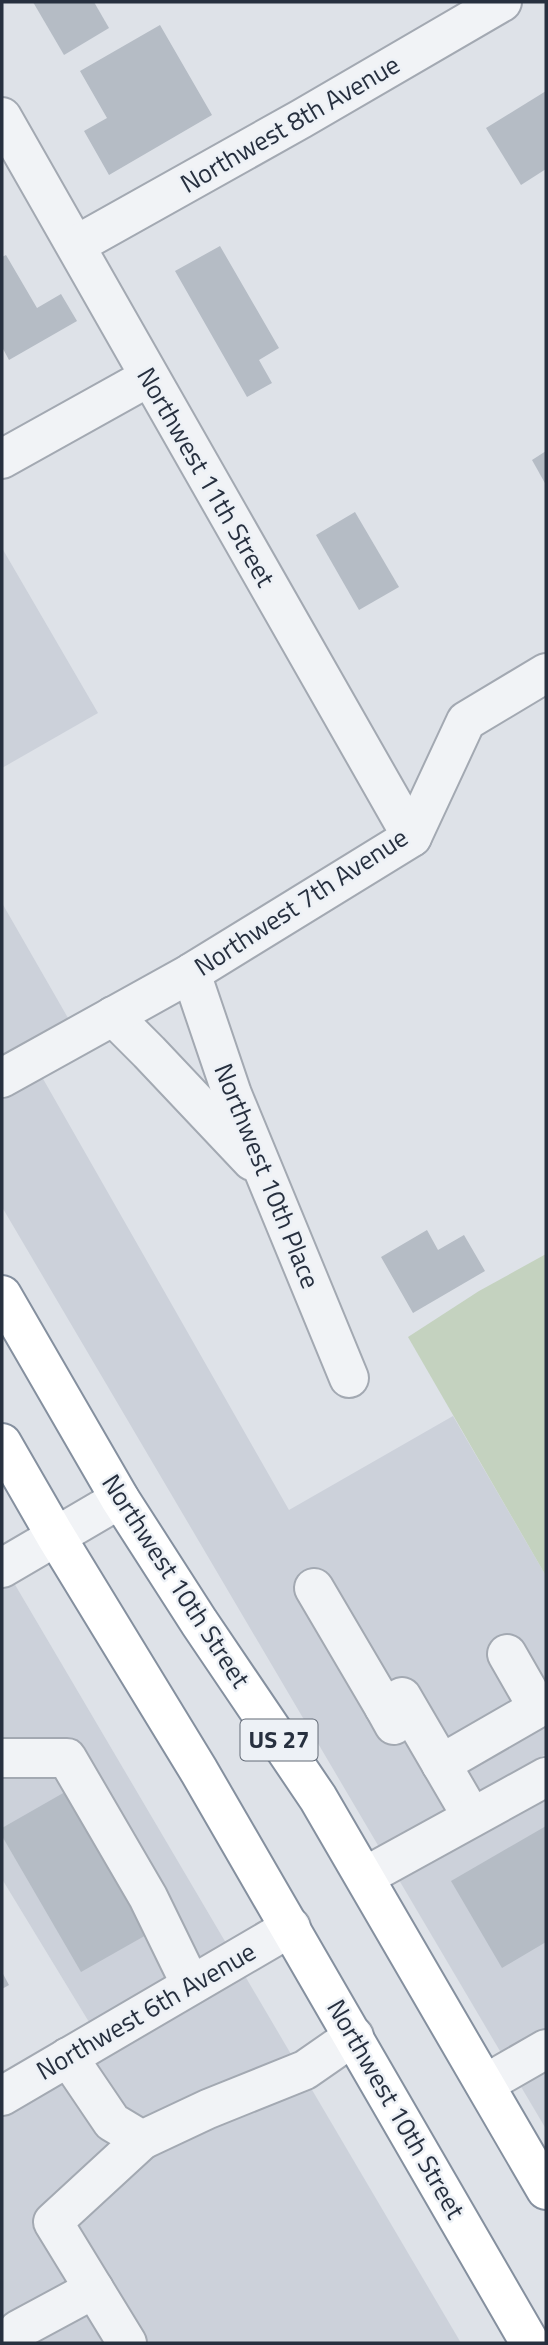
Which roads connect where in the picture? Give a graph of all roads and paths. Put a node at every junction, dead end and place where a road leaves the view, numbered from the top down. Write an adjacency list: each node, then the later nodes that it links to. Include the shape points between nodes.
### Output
1 (502, 2): 3 (street, Northwest 8th Avenue)
2 (2, 117): 3 (street, Northwest 11th Street)
3 (76, 245): 4 (street, Northwest 11th Street)
4 (149, 377): 5 (street); 7 (street, Northwest 11th Street)
5 (2, 459)
6 (546, 673): 7 (street, Northwest 7th Avenue, via 466,722)
7 (412, 836): 8 (street, Northwest 7th Avenue)
8 (191, 973): 9 (street, Northwest 7th Avenue); 11 (street, Northwest 10th Place)
9 (113, 1016): 10 (street, Northwest 7th Avenue); 11 (street)
10 (2, 1078)
11 (265, 1175): 13 (street, Northwest 10th Place)
12 (2, 1295): 15 (highway, Northwest 10th Street / US 27)
13 (349, 1378)
14 (2, 1443): 16 (highway, Northwest 10th Street)
15 (120, 1499): 16 (street); 24 (highway, Northwest 10th Street / US 27)
16 (55, 1535): 17 (street); 25 (highway, Northwest 10th Street)
17 (2, 1568)
18 (314, 1588): 20 (street)
19 (507, 1654): 20 (street, via 538,1708)
20 (411, 1737): 23 (street)
21 (2, 1758): 26 (street, via 67,1758 148,1897)
22 (546, 1777): 23 (street)
23 (472, 1817): 24 (street)
24 (366, 1876): 30 (highway, Northwest 10th Street / US 27)
25 (291, 1927): 26 (street, Northwest 6th Avenue); 27 (highway, Northwest 10th Street)
26 (191, 1985): 29 (street, Northwest 6th Avenue)
27 (354, 2036): 32 (street, via 304,2070); 37 (highway, Northwest 10th Street)
28 (546, 2049): 30 (street)
29 (68, 2057): 31 (street, Northwest 6th Avenue); 32 (street, via 111,2122)
30 (485, 2084): 33 (highway, Northwest 10th Street / US 27)
31 (2, 2096)
32 (142, 2140): 34 (street, via 53,2222)
33 (546, 2190)
34 (94, 2288): 35 (street, via 18,2330); 36 (street)
35 (10, 2343)
36 (127, 2343)
37 (530, 2343)

